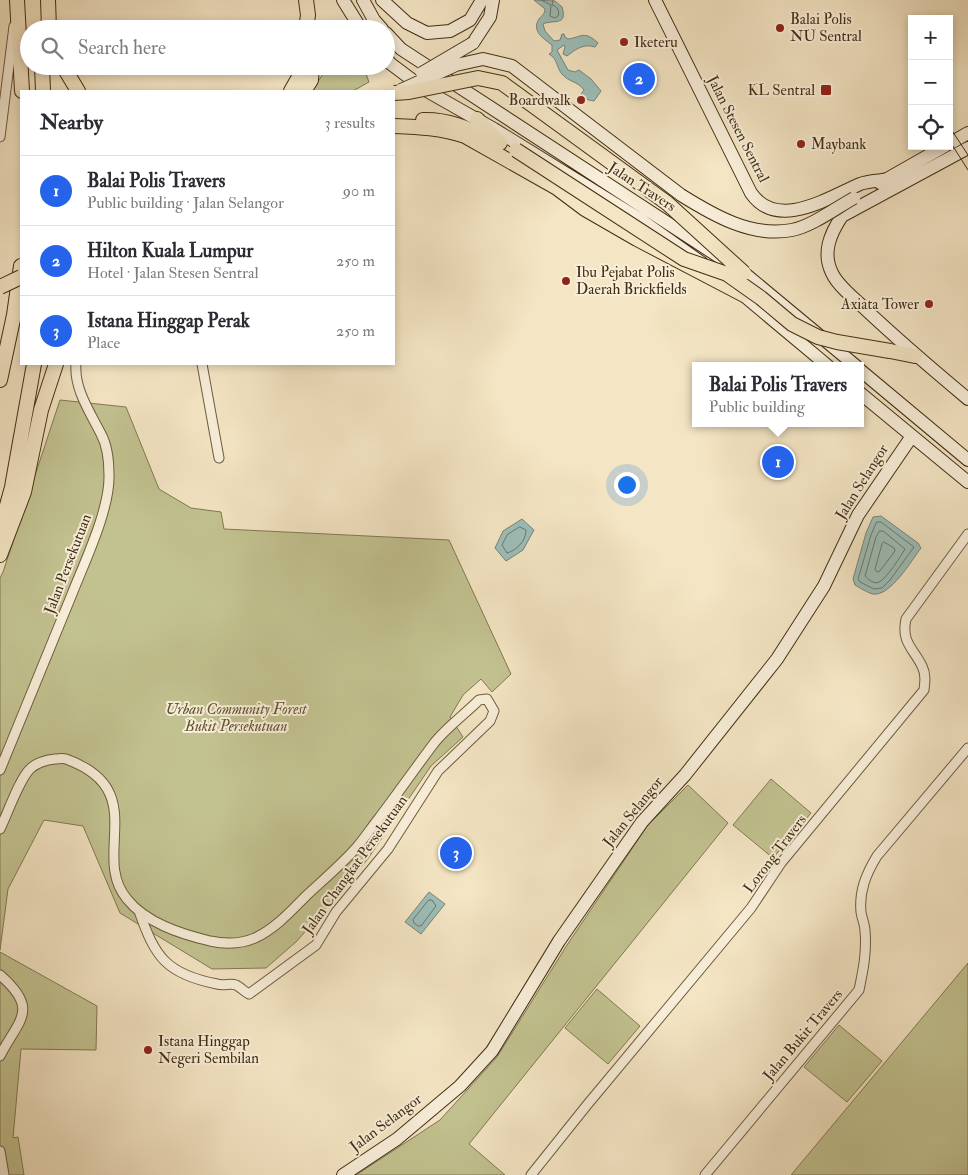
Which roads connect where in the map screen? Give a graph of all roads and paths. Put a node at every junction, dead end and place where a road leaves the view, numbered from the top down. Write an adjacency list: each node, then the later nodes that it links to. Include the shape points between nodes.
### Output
1 (17, 0): 19 (main road); 38 (street)
2 (40, 0): 12 (main road)
3 (48, 0): 13 (main road)
4 (306, 0): 11 (main road)
5 (343, 0): 16 (street)
6 (363, 0): 17 (street)
7 (382, 0): 8 (street, via 407,22 427,33 450,31 470,20)
8 (482, 0)
9 (493, 0): 31 (street, bridge, via 490,17 473,43)
10 (656, 0): 43 (street, Jalan Stesen Sentral, via 757,201 775,211 795,210 861,184)
11 (308, 15): 14 (main road); 15 (main road)
12 (41, 20)
13 (49, 20)
14 (307, 20)
15 (311, 20)
16 (355, 20)
17 (374, 20)
18 (395, 43): 45 (street, Jalan Travers)
19 (20, 55)
20 (395, 67): 34 (street, Jalan Travers, via 427,91)
21 (21, 75): 26 (main road)
22 (42, 75): 27 (main road)
23 (68, 75): 28 (main road)
24 (300, 75): 29 (main road)
25 (311, 75): 30 (main road)
26 (22, 90)
27 (43, 90)
28 (77, 90)
29 (292, 90)
30 (305, 90)
31 (395, 92)
32 (395, 93): 43 (street, Jalan Stesen Sentral, bridge, via 456,65 483,59 512,66 681,195 725,220 763,230 793,230)
33 (395, 93): 45 (main road, bridge, via 478,78 502,84 667,203)
34 (477, 119): 40 (main road); 48 (street, Jalan Travers, via 638,218)
35 (395, 126): 40 (main road, via 414,120 442,120)
36 (395, 126): 48 (main road, via 451,131 465,136 557,188 636,239)
37 (968, 133): 39 (street)
38 (0, 137)
39 (953, 142)
40 (500, 143): 49 (main road, bridge, via 516,150 684,259 727,274 792,324 837,342)
41 (968, 148): 49 (street, via 842,216 829,239 826,254 832,274)
42 (938, 150): 43 (street, Jalan Stesen Sentral)
43 (887, 179)
44 (20, 273): 57 (main road)
45 (744, 273): 51 (street, Jalan Travers)
46 (20, 277): 47 (main road, bridge)
47 (0, 287)
48 (744, 295): 50 (street, Jalan Travers)
49 (915, 356): 59 (street)
50 (823, 362)
51 (851, 362)
52 (34, 365): 66 (main road, via 12,487)
53 (56, 365): 68 (main road, via 41,410 24,492)
54 (76, 365): 70 (street, Jalan Persekutuan, via 75,376 88,411 102,435 106,452 109,475 107,502)
55 (202, 365): 63 (street)
56 (864, 373): 60 (street)
57 (0, 380)
58 (864, 396): 61 (street)
59 (968, 399)
60 (912, 412): 62 (street); 64 (street)
61 (912, 436): 65 (street); 77 (street, Jalan Selangor, via 858,515 824,586 777,659 685,775 642,822 559,941 492,1051 460,1086 404,1133)
62 (968, 451)
63 (220, 458)
64 (968, 460)
65 (968, 482)
66 (0, 531)
67 (968, 534): 78 (street, Lorong Travers, via 906,619 904,635 923,667 926,678 924,690)
68 (0, 555)
69 (968, 748): 79 (street, Jalan Bukit Travers, via 877,856 866,874 861,892 865,954 859,990)
70 (0, 770)
71 (0, 829): 72 (street, Jalan Changkat Persekutuan, via 30,769 45,760 63,758 94,773 104,785 115,814 115,868 119,886)
72 (139, 911): 72 (street, Jalan Changkat Persekutuan, via 160,958 176,971 219,985 236,985 249,994 316,945 336,912 388,850 438,770 490,721 494,711 487,699 479,700 437,740 356,848 275,926 242,942 211,941 178,932)
73 (0, 975): 74 (street, via 14,988 23,1010)
74 (0, 1056)
75 (0, 1151): 76 (street)
76 (4, 1175)
77 (343, 1175)
78 (532, 1175)
79 (705, 1175)

